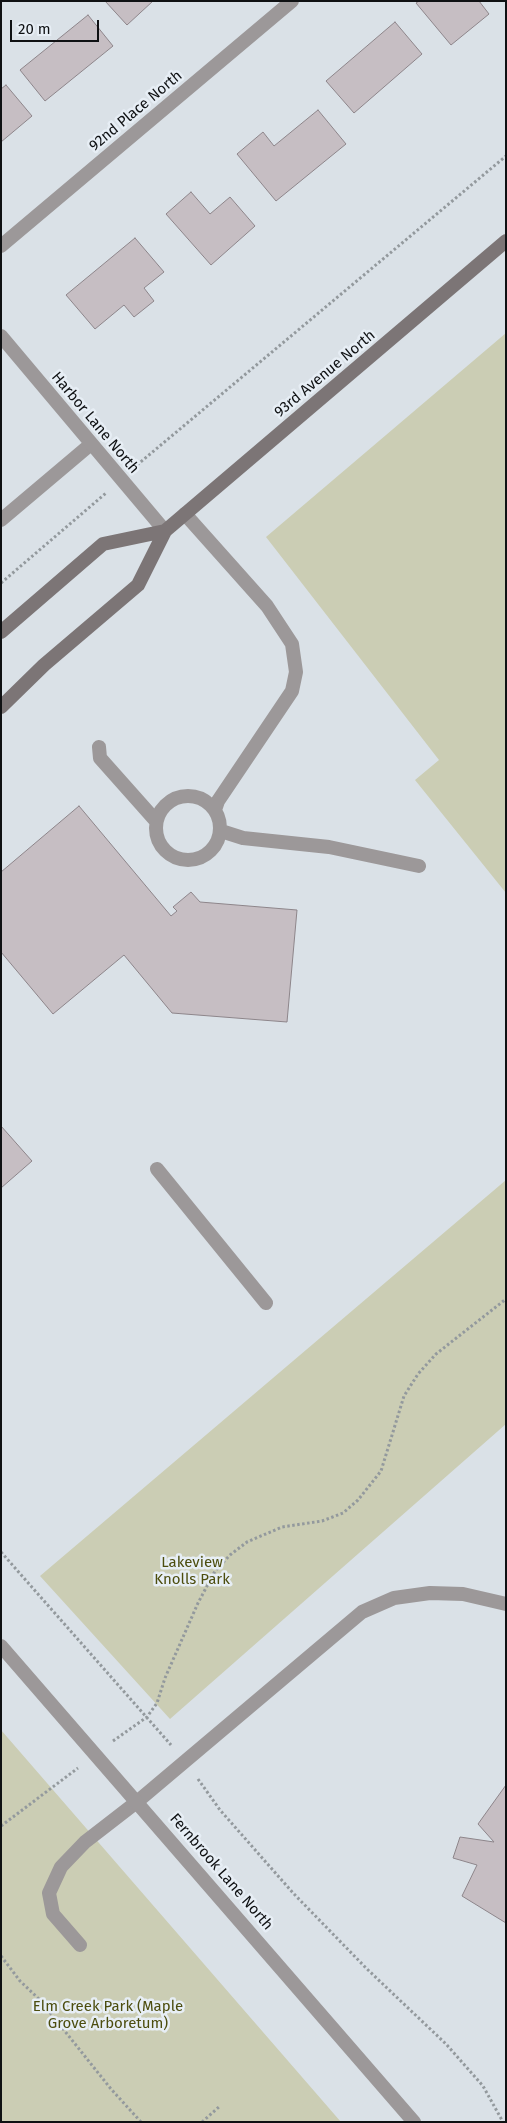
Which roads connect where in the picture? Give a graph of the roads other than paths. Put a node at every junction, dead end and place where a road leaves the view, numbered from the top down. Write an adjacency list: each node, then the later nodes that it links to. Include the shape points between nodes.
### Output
1 (292, 1): 3 (street, 92nd Place North)
2 (506, 241): 6 (main road, 93rd Avenue North)
3 (1, 246)
4 (1, 336): 5 (street, Harbor Lane North)
5 (91, 444): 7 (street); 8 (street, Harbor Lane North)
6 (185, 514): 8 (main road, 93rd Avenue North); 12 (street, via 267,606 292,644 296,672 292,692 218,801)
7 (1, 520)
8 (165, 531): 9 (main road, 93rd Avenue North, via 103,544); 10 (main road, 93rd Avenue North, via 138,585 44,665)
9 (1, 632)
10 (1, 708)
11 (100, 747): 13 (street, via 100,758)
12 (216, 810): 13 (street, via 199,797 182,796 168,803); 14 (street)
13 (156, 821): 14 (street, via 156,832 164,850 183,860 194,860 208,853 218,841)
14 (221, 830): 15 (street, via 243,838 329,847)
15 (419, 866)
16 (157, 1169): 17 (street)
17 (266, 1303)
18 (506, 1604): 20 (street, via 462,1594 430,1593 394,1598 362,1612)
19 (1, 1646): 20 (street, Fernbrook Lane North)
20 (138, 1801): 21 (street, via 79,1848 61,1867 48,1893 53,1914); 22 (street, Fernbrook Lane North)
21 (80, 1945)
22 (414, 2122)

